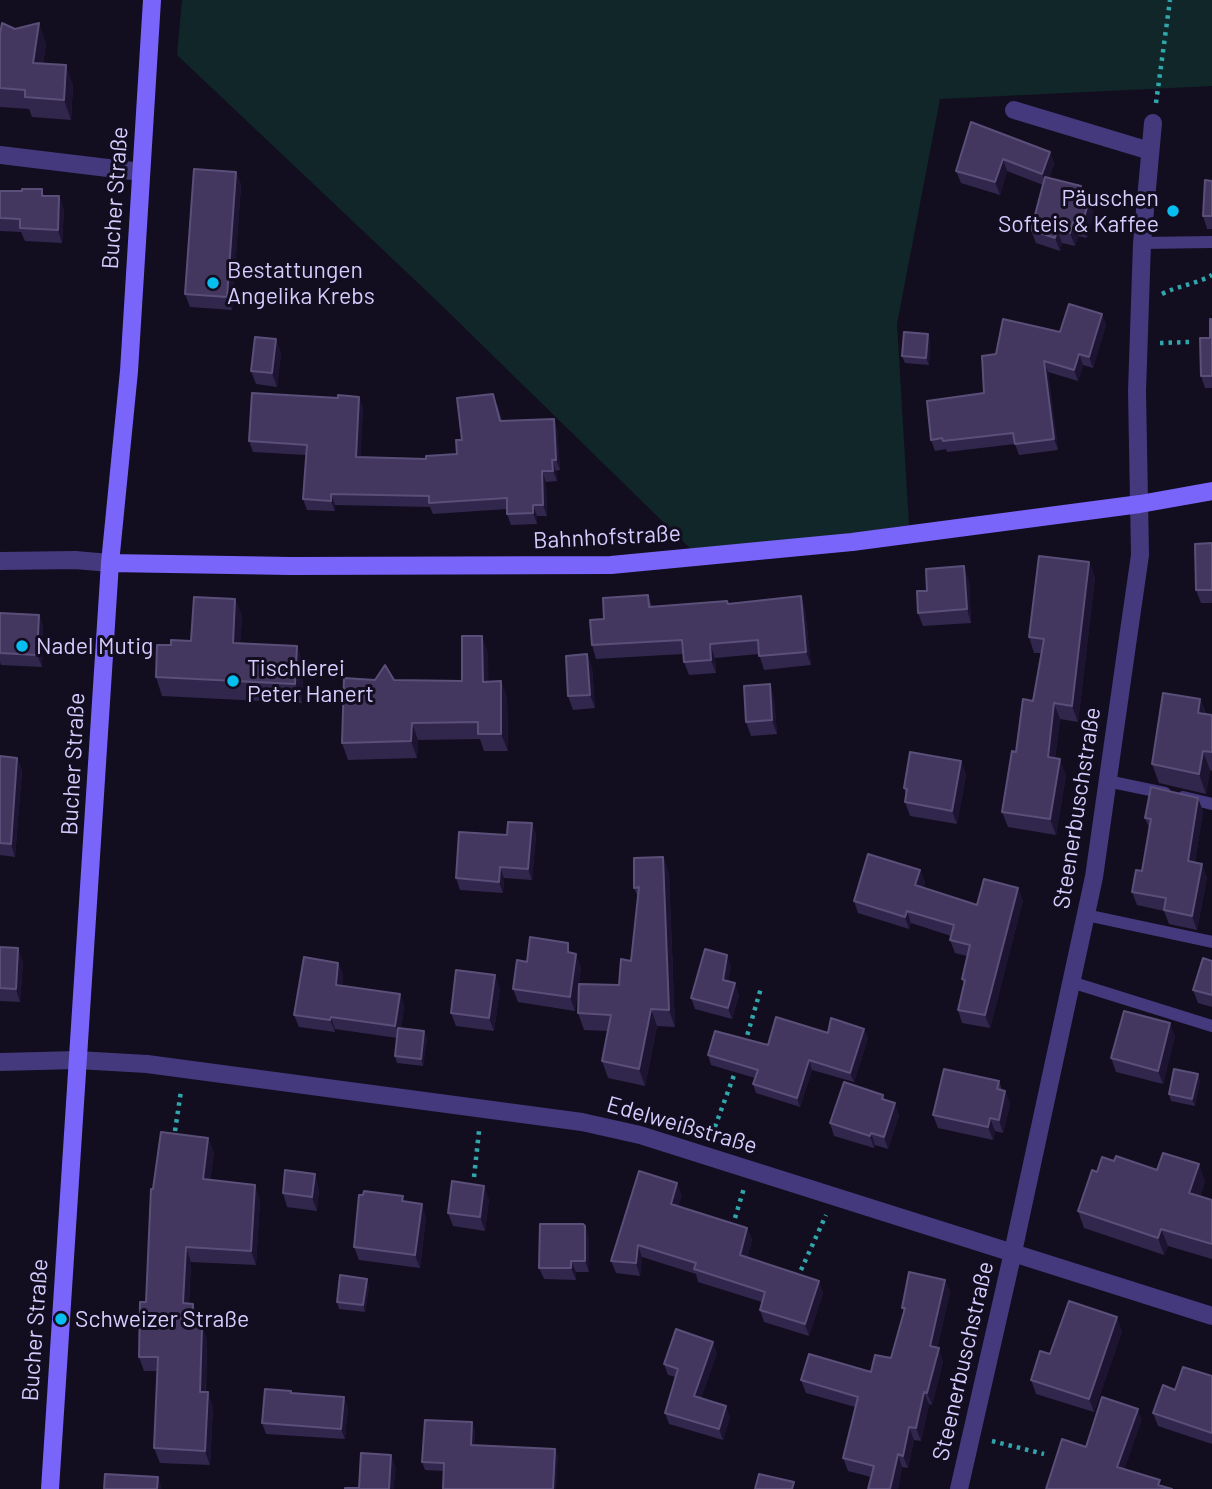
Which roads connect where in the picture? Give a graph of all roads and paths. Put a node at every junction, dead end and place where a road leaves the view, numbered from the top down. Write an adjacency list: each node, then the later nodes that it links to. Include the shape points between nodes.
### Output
1 (152, 0): 7 (main road, Bucher Straße)
2 (1170, 0): 4 (path)
3 (1014, 110): 5 (street)
4 (1153, 123): 5 (street, Steenerbuschstraße)
5 (1150, 151): 9 (street, Steenerbuschstraße)
6 (0, 155): 7 (street)
7 (141, 172): 15 (main road, Bucher Straße, via 129,371)
8 (1212, 242): 9 (lane)
9 (1142, 243): 11 (street, Steenerbuschstraße)
10 (1212, 275): 11 (path, via 1193,285)
11 (1140, 298): 13 (street, Steenerbuschstraße)
12 (1212, 491): 13 (main road, Bahnhofstraße)
13 (1140, 504): 15 (main road, Bahnhofstraße, via 852,542 611,565); 16 (street, Steenerbuschstraße, via 1140,555)
14 (0, 561): 15 (street, Bahnhofstraße)
15 (110, 563): 24 (main road, Bucher Straße)
16 (1107, 781): 17 (lane); 18 (street, Steenerbuschstraße)
17 (1212, 803)
18 (1086, 915): 19 (lane); 20 (street, Steenerbuschstraße)
19 (1212, 942)
20 (1071, 982): 22 (lane); 35 (street, Steenerbuschstraße)
21 (761, 988): 23 (path)
22 (1212, 1026)
23 (742, 1054)
24 (78, 1060): 25 (street); 27 (street, Edelweißstraße); 40 (main road, Bucher Straße)
25 (0, 1062)
26 (737, 1066): 30 (path)
27 (184, 1069): 28 (street, Edelweißstraße); 29 (path)
28 (481, 1109): 30 (street, Edelweißstraße, via 582,1122); 32 (path)
29 (175, 1131)
30 (704, 1155): 31 (street, Edelweißstraße)
31 (750, 1171): 33 (street, Edelweißstraße); 34 (path)
32 (474, 1177)
33 (831, 1197): 35 (street, Edelweißstraße); 36 (path)
34 (735, 1218)
35 (1013, 1252): 37 (street, Edelweißstraße); 38 (street, Steenerbuschstraße)
36 (801, 1270)
37 (1212, 1316)
38 (971, 1435): 39 (path); 41 (street, Steenerbuschstraße)
39 (1044, 1454)
40 (50, 1489)
41 (958, 1489)

